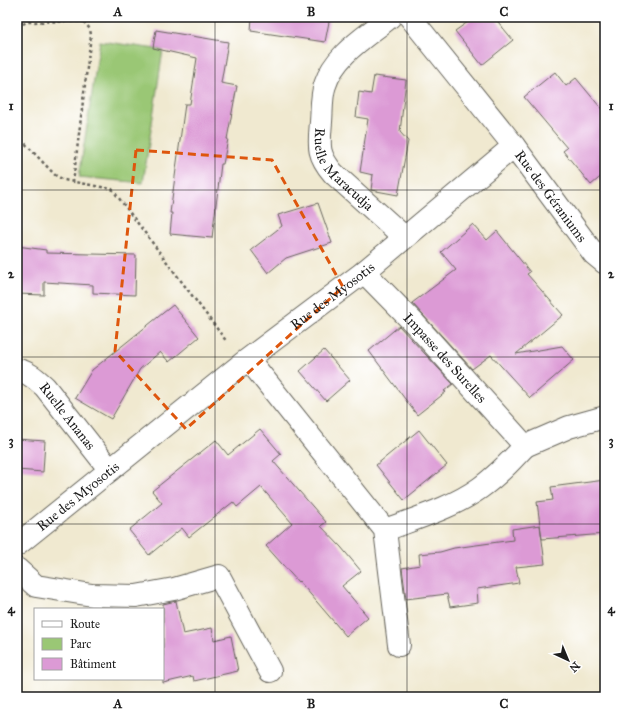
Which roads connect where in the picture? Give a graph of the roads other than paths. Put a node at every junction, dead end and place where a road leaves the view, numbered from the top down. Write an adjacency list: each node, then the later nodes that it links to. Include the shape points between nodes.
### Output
1 (390, 17): 4 (street, Ruelle Maracudja, via 349,50 331,71 324,87 319,141 320,154 333,174)
2 (410, 17): 3 (street)
3 (514, 146): 4 (street, Rue des Myosotis); 5 (street, Rue des Géraniums, via 594,254)
4 (404, 237): 6 (street, Rue des Myosotis)
5 (605, 263)
6 (364, 272): 7 (street, Rue des Myosotis); 10 (street, Impasse des Surelles, via 415,324)
7 (246, 362): 11 (street, Rue des Myosotis); 12 (street)
8 (17, 370): 11 (street, Ruelle Ananas, via 45,387)
9 (605, 417): 10 (street, via 569,427)
10 (525, 446): 12 (street, via 479,489 449,506)
11 (110, 470): 13 (street, Rue des Myosotis)
12 (385, 530): 15 (street)
13 (17, 545)
14 (17, 569): 16 (street, via 36,586 92,595 136,596 174,589 219,576)
15 (399, 645)
16 (270, 671)

